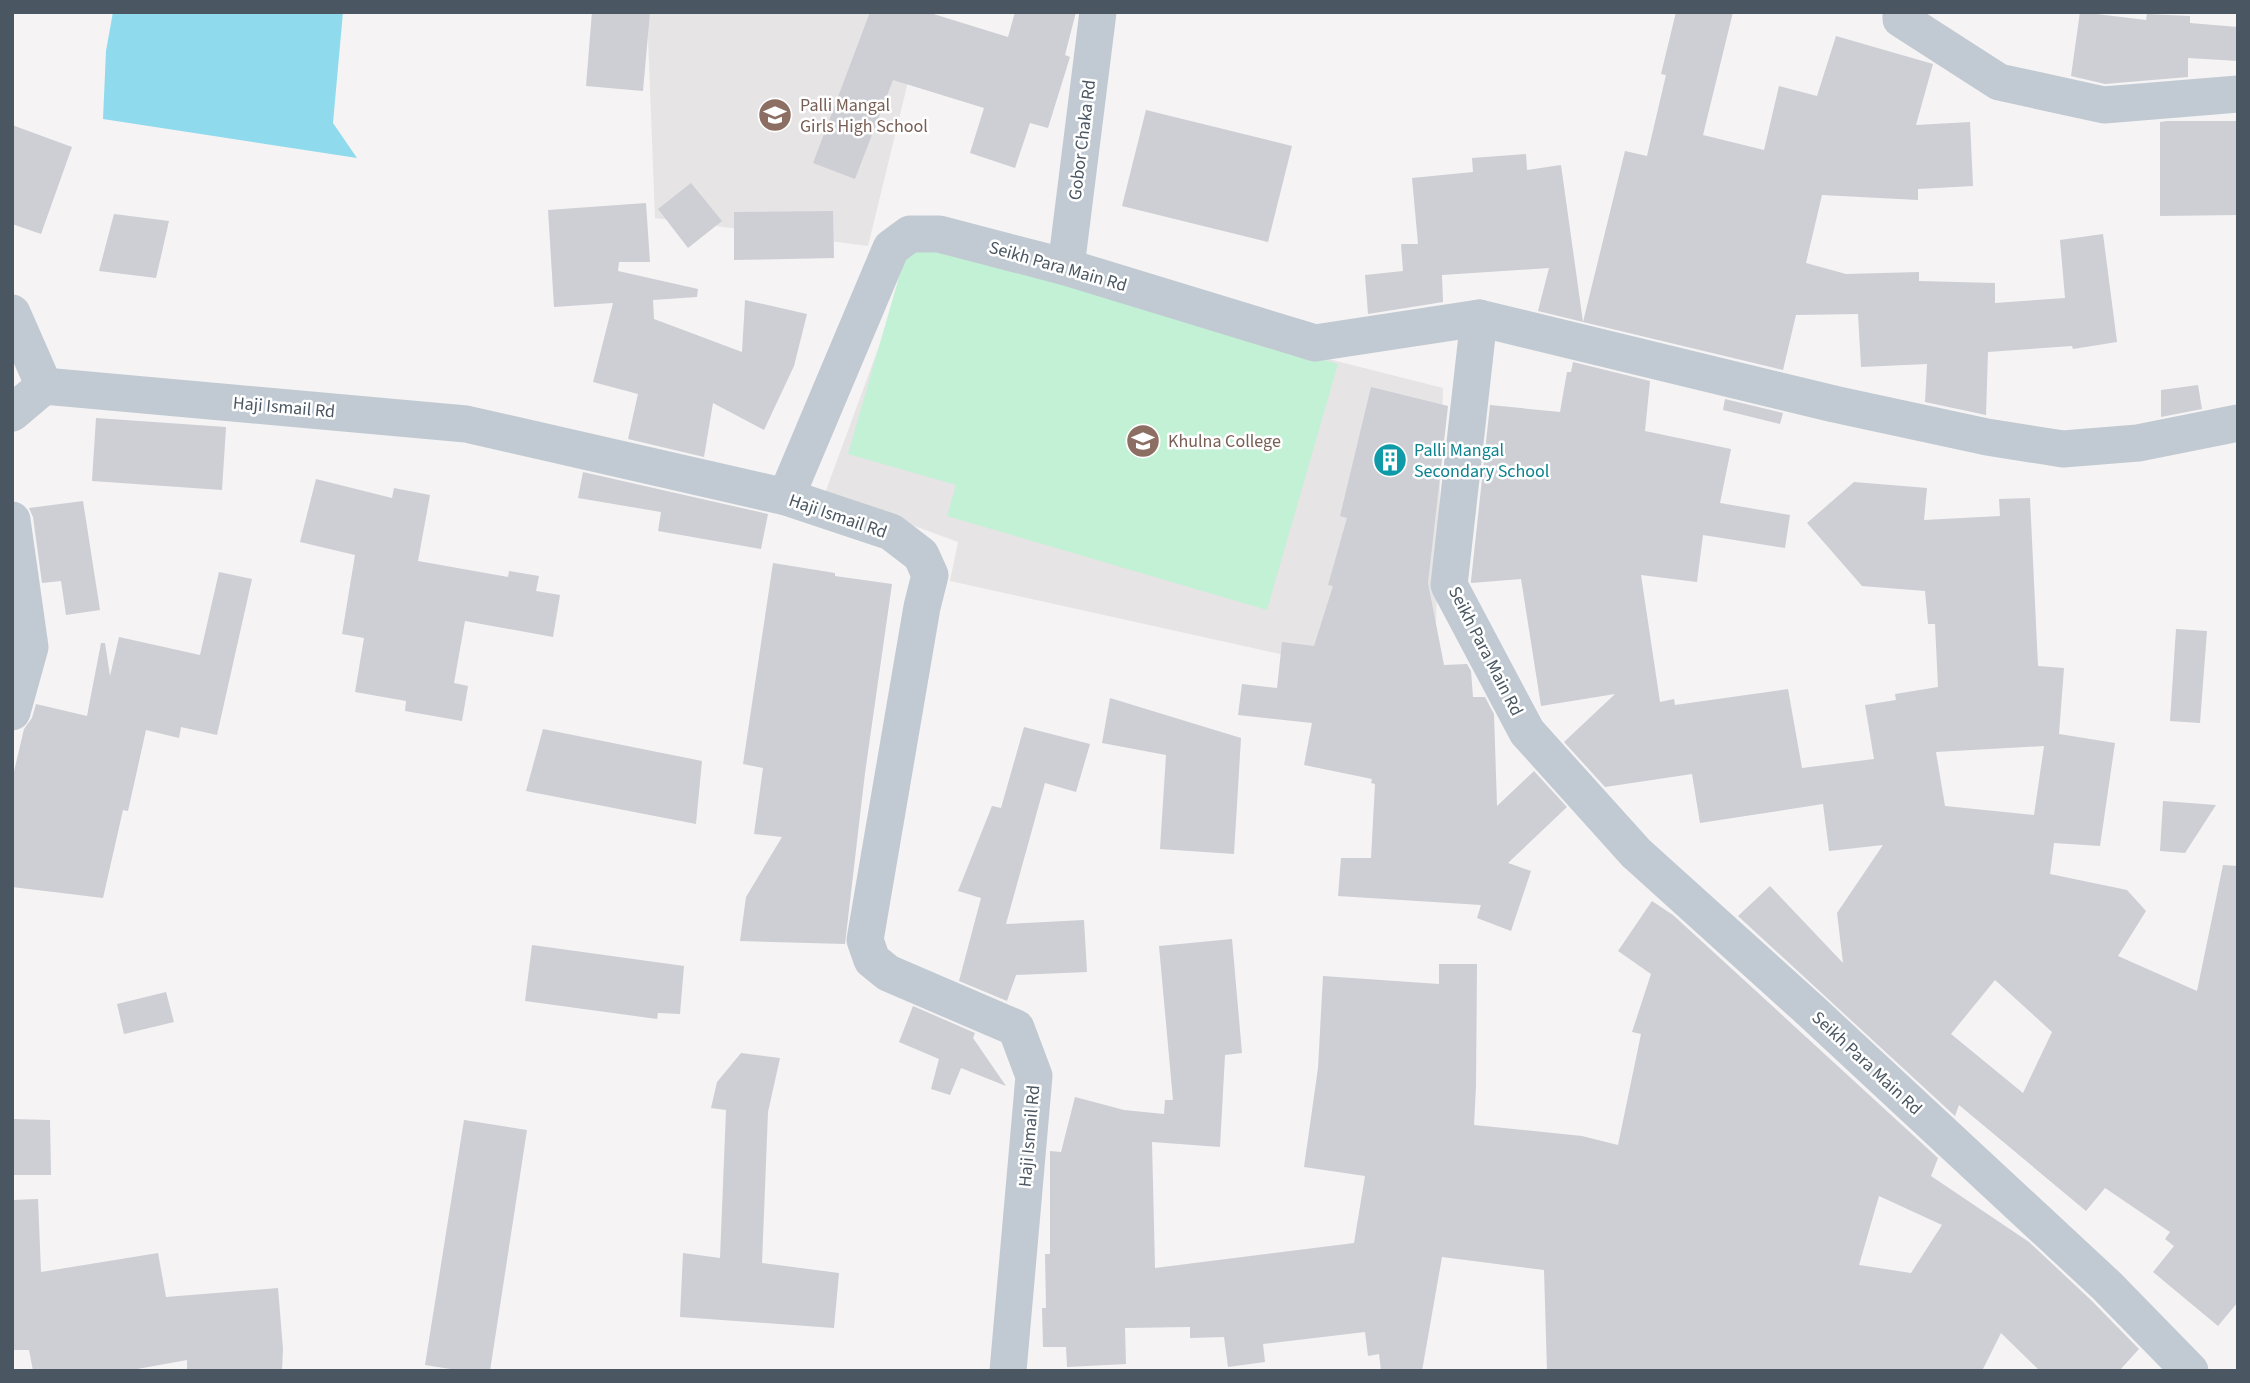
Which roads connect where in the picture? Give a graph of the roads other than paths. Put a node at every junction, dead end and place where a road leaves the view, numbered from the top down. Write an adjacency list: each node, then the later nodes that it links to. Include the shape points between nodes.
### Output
1 (1098, 12): 4 (street, Gobor Chaka Rd)
2 (1900, 12): 3 (street, via 1901,19 1999,82 2104,105)
3 (2238, 94)
4 (1066, 267): 6 (street, Seikh Para Main Rd, via 1315,343); 10 (street, Seikh Para Main Rd, via 939,234 910,234 891,248)
5 (12, 313): 7 (street)
6 (1479, 318): 9 (street, via 1834,404 2063,449 2138,443); 14 (street, Seikh Para Main Rd, via 1449,584 1527,732 1636,853 2107,1286)
7 (44, 386): 8 (street); 10 (street, Haji Ismail Rd, via 466,424)
8 (12, 413)
9 (2238, 423)
10 (786, 497): 13 (street, Haji Ismail Rd, via 891,532 921,555 930,575 865,940 872,960 887,973 1016,1028 1034,1076)
11 (12, 520): 12 (street, via 30,647)
12 (12, 712)
13 (1008, 1371)
14 (2190, 1371)

